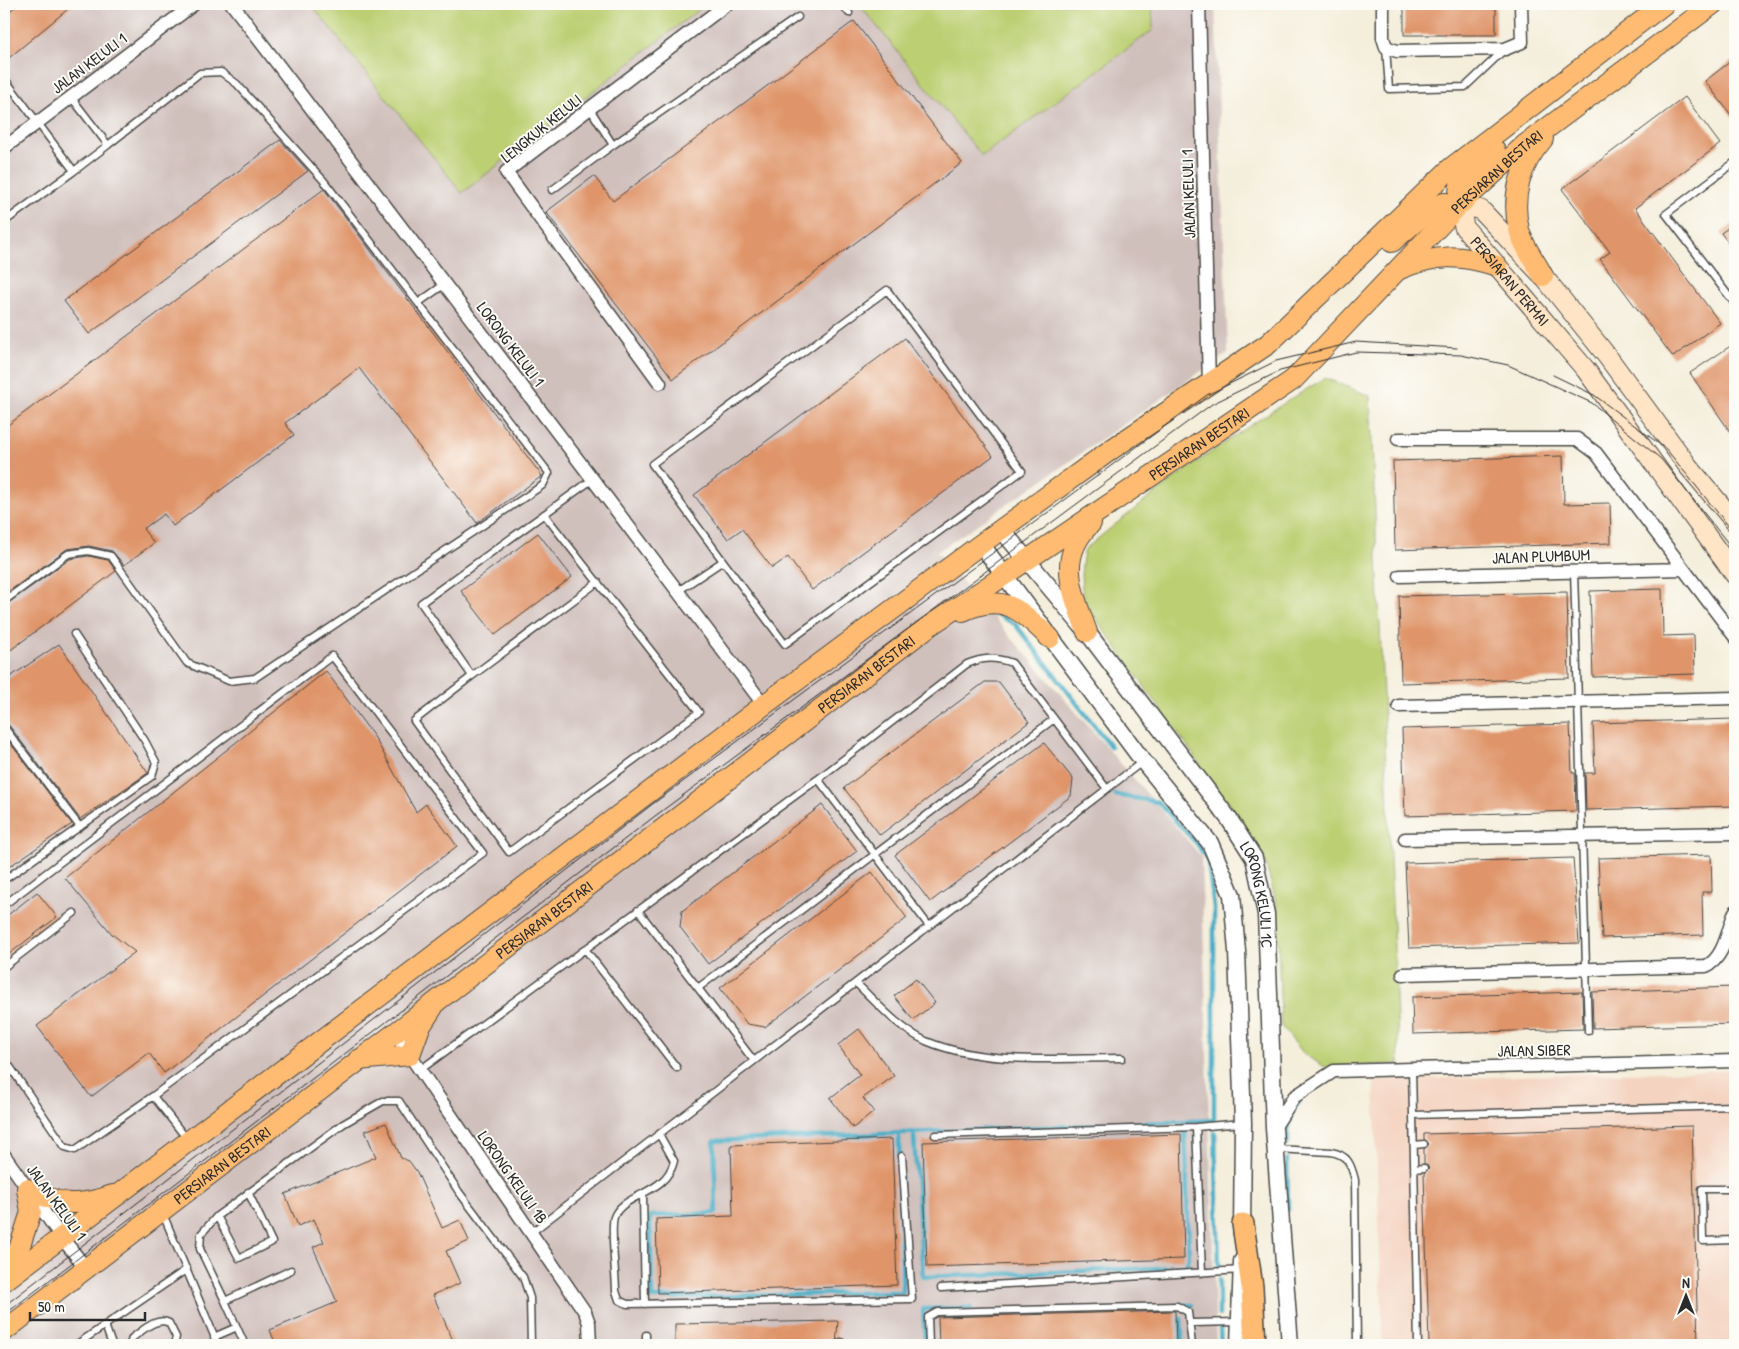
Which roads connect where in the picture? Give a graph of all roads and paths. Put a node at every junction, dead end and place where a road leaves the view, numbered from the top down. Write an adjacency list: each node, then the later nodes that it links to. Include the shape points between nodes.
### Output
1 (194, 4): 16 (street, JALAN KELULI 1)
2 (232, 4): 32 (street, LORONG KELULI 1)
3 (727, 4): 17 (street, LENGKUK KELULI)
4 (842, 4): 10 (lane)
5 (1199, 4): 36 (street, JALAN KELULI 1)
6 (1383, 4): 12 (street)
7 (1521, 4): 13 (street, via 1522,42)
8 (1664, 4): 14 (main road, PERSIARAN BESTARI)
9 (1713, 4): 18 (main road, PERSIARAN BESTARI)
10 (849, 13)
11 (798, 17): 21 (lane)
12 (1386, 47): 13 (street, via 1397,51); 13 (lane, via 1389,89 1465,87)
13 (1505, 49)
14 (1588, 60): 26 (main road, via 1568,89 1460,180 1457,192); 30 (main road, PERSIARAN BESTARI, via 1451,168)
15 (4, 78): 19 (lane)
16 (71, 97): 19 (street, JALAN KELULI 1); 20 (lane)
17 (590, 109): 21 (lane); 35 (street, LENGKUK KELULI, via 506,172)
18 (1566, 114): 26 (main road, PERSIARAN BESTARI, via 1526,144); 31 (main road, via 1538,146 1516,189 1520,232)
19 (38, 123): 22 (street, JALAN KELULI 1); 24 (lane)
20 (108, 144): 24 (lane); 33 (lane, via 200,73 221,72 237,84 324,181)
21 (613, 145): 25 (lane)
22 (4, 148)
23 (1735, 162): 34 (lane, via 1666,214)
24 (74, 171): 27 (lane)
25 (552, 190)
26 (1460, 204): 28 (main road, PERSIARAN PERMAI, via 1464,227); 29 (main road, PERSIARAN BESTARI); 30 (main road, via 1444,203 1428,211 1379,253); 31 (main road, PERSIARAN PERMAI, via 1482,210)
27 (4, 222)
28 (1497, 266): 29 (main road, via 1440,256 1420,260); 48 (main road, PERSIARAN PERMAI, via 1586,370)
29 (1394, 272): 40 (main road, PERSIARAN BESTARI, via 1293,380)
30 (1342, 273): 36 (main road, PERSIARAN BESTARI, via 1268,344)
31 (1544, 276): 38 (main road, PERSIARAN PERMAI)
32 (445, 284): 33 (lane); 39 (street, LORONG KELULI 1)
33 (418, 303): 55 (lane, via 550,473 543,485 255,678 229,681 187,663 111,556 88,552 68,554)
34 (1735, 304)
35 (660, 383)
36 (1209, 384): 44 (main road, PERSIARAN BESTARI)
37 (1398, 438): 49 (street, via 1576,438 1596,453)
38 (1688, 466): 41 (main road); 43 (main road, PERSIARAN PERMAI)
39 (593, 478): 42 (lane); 54 (street, LORONG KELULI 1)
40 (1120, 496): 46 (main road, PERSIARAN BESTARI); 57 (main road, via 1082,532 1071,552 1070,580)
41 (1735, 510)
42 (544, 514): 53 (lane); 61 (lane, via 421,603)
43 (1735, 522)
44 (1001, 529): 45 (main road, PERSIARAN BESTARI); 46 (street, LORONG KELULI 1C)
45 (981, 544): 51 (street, LORONG KELULI 1C); 64 (main road, PERSIARAN BESTARI)
46 (1026, 559): 51 (main road, PERSIARAN BESTARI); 57 (street, LORONG KELULI 1C)
47 (723, 561): 47 (lane, via 785,644 1022,471 887,290 652,464); 54 (lane)
48 (1732, 565)
49 (1683, 568): 50 (street, JALAN PLUMBUM); 59 (street)
50 (1574, 571): 52 (street, JALAN PLUMBUM); 63 (lane)
51 (1004, 574): 56 (main road, PERSIARAN BESTARI); 60 (street, LORONG KELULI 1C)
52 (1400, 576)
53 (598, 582): 61 (lane); 61 (lane, via 699,712 509,852 414,721)
54 (678, 591): 64 (street, LORONG KELULI 1)
55 (4, 601)
56 (928, 627): 60 (main road, via 975,606 1001,603 1020,610); 88 (main road, PERSIARAN BESTARI)
57 (1087, 632): 104 (street, LORONG KELULI 1C, via 1229,819 1254,858 1266,914)
58 (74, 634): 71 (lane, via 156,762 152,776)
59 (1735, 637)
60 (1050, 638): 68 (street, LORONG KELULI 1C)
61 (472, 676)
62 (1735, 698): 63 (street)
63 (1578, 702): 65 (street); 73 (lane)
64 (764, 705): 107 (main road, PERSIARAN BESTARI)
65 (1399, 706)
66 (1054, 719): 69 (lane, via 1012,663 982,658 967,664); 70 (lane); 75 (lane)
67 (4, 727): 71 (lane)
68 (1143, 761): 70 (lane); 102 (street, LORONG KELULI 1C, via 1210,843 1232,895)
69 (818, 779): 75 (lane); 78 (lane)
70 (1107, 789): 81 (lane)
71 (80, 827): 76 (lane)
72 (1735, 832): 73 (street)
73 (1582, 836): 74 (street); 84 (lane)
74 (1404, 839)
75 (875, 855): 81 (lane); 87 (lane)
76 (4, 880)
77 (4, 905): 99 (lane, via 332,656 483,853)
78 (638, 910): 82 (lane); 87 (lane)
79 (74, 913): 83 (lane)
80 (1735, 914): 84 (street, via 1719,953 1713,963 1706,966)
81 (929, 926): 86 (lane)
82 (585, 950): 96 (lane); 97 (lane)
83 (4, 967)
84 (1586, 970): 85 (street); 89 (lane)
85 (1402, 974)
86 (856, 983): 92 (lane, via 906,1028 925,1040 961,1051 1008,1058); 94 (lane)
87 (698, 988): 94 (lane)
88 (438, 998): 90 (main road, PERSIARAN BESTARI); 96 (main road, via 420,1027)
89 (1588, 1030)
90 (394, 1032): 93 (main road, PERSIARAN BESTARI); 96 (street, LORONG KELULI 1B)
91 (4, 1058): 99 (lane, via 65,1147 70,1149 75,1150)
92 (1122, 1058)
93 (358, 1060): 96 (main road); 120 (main road, PERSIARAN BESTARI)
94 (754, 1061): 105 (lane)
95 (1735, 1061): 98 (street, JALAN SIBER)
96 (415, 1063): 123 (street, LORONG KELULI 1B)
97 (677, 1068)
98 (1412, 1069): 101 (lane); 104 (street, JALAN SIBER, via 1334,1071 1294,1097)
99 (154, 1096): 107 (lane)
100 (1735, 1106): 101 (lane)
101 (1413, 1116): 108 (lane)
102 (1243, 1123): 103 (lane); 122 (street, LORONG KELULI 1C)
103 (1196, 1127): 106 (lane); 131 (lane)
104 (1274, 1128): 110 (street, LORONG KELULI 1C)
105 (660, 1134): 119 (lane, via 674,1161 672,1172); 123 (lane)
106 (935, 1135)
107 (188, 1140): 117 (main road, PERSIARAN BESTARI)
108 (1414, 1144): 109 (lane); 114 (lane)
109 (1424, 1144)
110 (1276, 1149): 156 (street, LORONG KELULI 1C); 157 (lane, via 1331,1152 1349,1160 1355,1180)
111 (4, 1155): 115 (street, JALAN KELULI 1)
112 (902, 1156): 135 (lane, via 912,1298)
113 (1424, 1168): 114 (lane)
114 (1414, 1169): 158 (lane)
115 (27, 1189): 117 (main road, via 57,1203 77,1204); 124 (street, JALAN KELULI 1); 127 (main road, via 32,1212 19,1249)
116 (1735, 1189): 125 (lane, via 1702,1189 1703,1241)
117 (123, 1192): 124 (main road, PERSIARAN BESTARI)
118 (248, 1192): 121 (lane); 121 (lane, via 272,1242 239,1258); 149 (lane, via 343,1124 383,1101 399,1101 459,1192 523,1277 530,1298)
119 (642, 1195): 135 (lane); 135 (lane, via 618,1209 613,1220 619,1300 627,1304)
120 (162, 1210): 126 (main road, PERSIARAN BESTARI); 128 (lane)
121 (217, 1216): 134 (lane, via 201,1234 200,1249)
122 (1242, 1224): 130 (street, LORONG KELULI 1C); 155 (highway, via 1252,1287)
123 (532, 1232): 150 (street, LORONG KELULI 1B, via 585,1312 590,1323)
124 (62, 1238): 126 (street, JALAN KELULI 1); 132 (main road, PERSIARAN BESTARI)
125 (1735, 1240)
126 (86, 1268): 140 (main road, PERSIARAN BESTARI)
127 (4, 1270)
128 (187, 1270): 138 (lane); 142 (lane)
129 (291, 1270): 134 (lane)
130 (1242, 1270): 131 (lane); 136 (street, LORONG KELULI 1C)
131 (1202, 1273): 133 (lane)
132 (4, 1281)
133 (941, 1288)
134 (225, 1301): 139 (lane)
135 (645, 1304)
136 (1238, 1322): 137 (lane); 154 (street, LORONG KELULI 1C)
137 (1191, 1323): 152 (lane, via 1188,1312 1177,1306 937,1312 928,1317); 153 (lane)
138 (104, 1324): 143 (lane); 144 (lane)
139 (236, 1327): 142 (lane); 148 (lane)
140 (4, 1331)
141 (646, 1336): 151 (lane)
142 (214, 1337): 147 (lane)
143 (76, 1345)
144 (112, 1345)
145 (130, 1345): 146 (lane, via 132,1338 163,1320 169,1323 176,1336)
146 (174, 1345)
147 (218, 1345)
148 (245, 1345)
149 (531, 1345)
150 (590, 1345)
151 (646, 1345)
152 (929, 1345)
153 (1192, 1345)
154 (1239, 1345)
155 (1255, 1345)
156 (1290, 1345)
157 (1357, 1345)
158 (1418, 1345)

